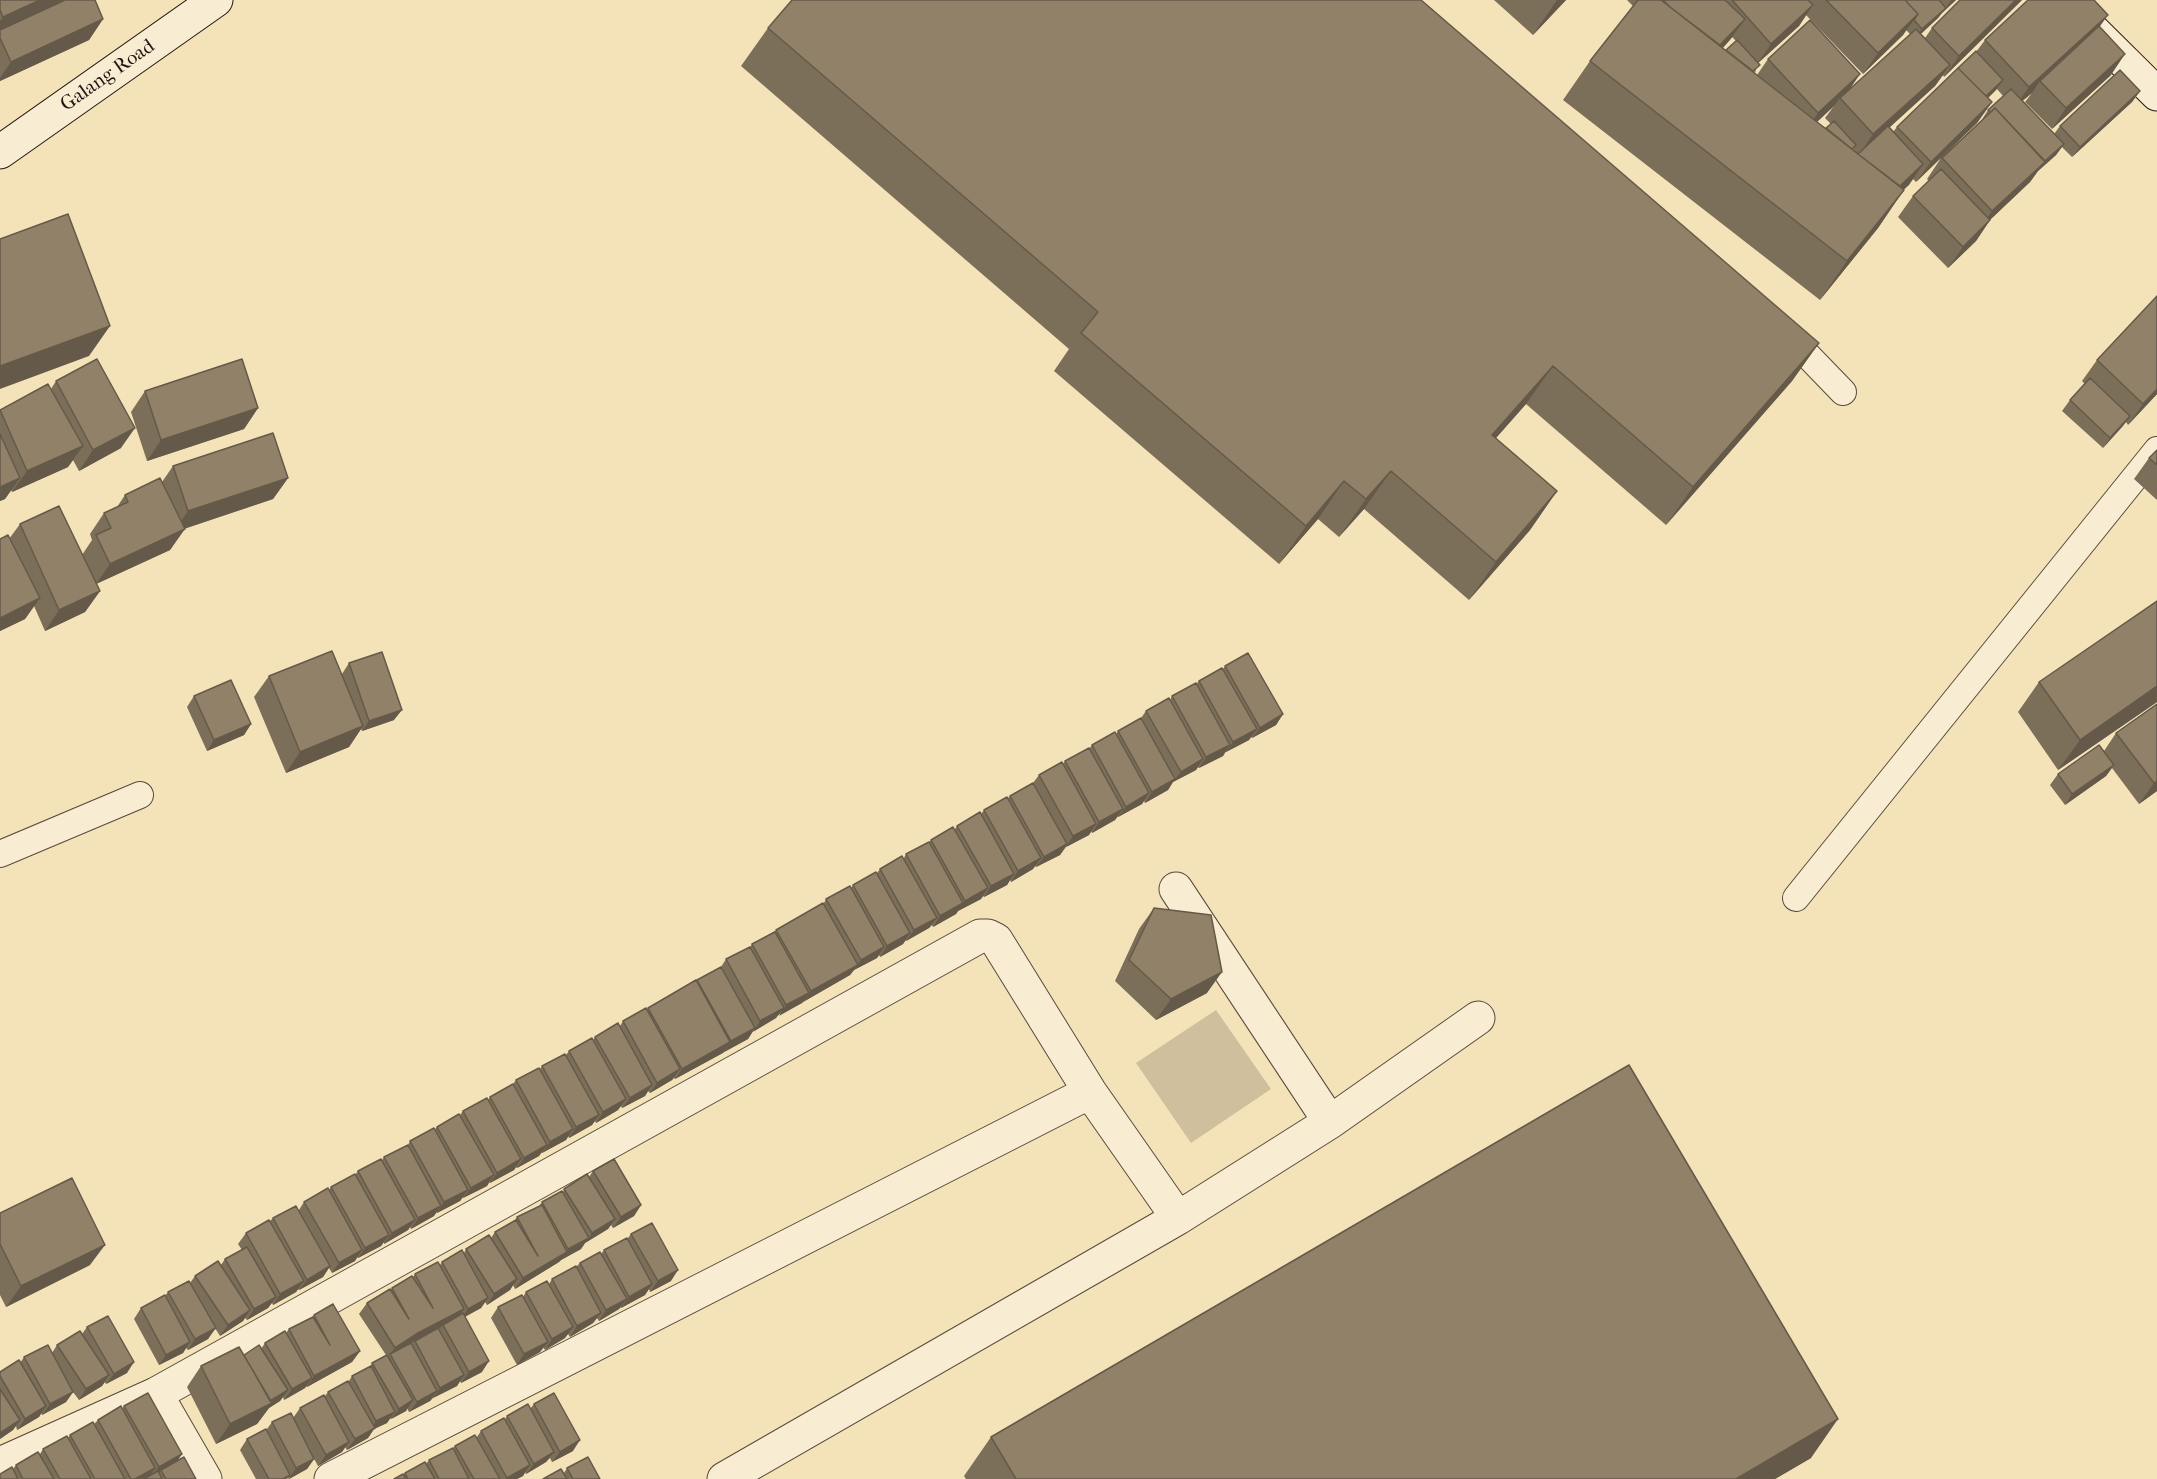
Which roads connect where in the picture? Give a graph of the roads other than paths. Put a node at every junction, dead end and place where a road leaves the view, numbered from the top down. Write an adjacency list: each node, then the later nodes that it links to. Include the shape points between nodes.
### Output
1 (216, 0): 4 (street, Galang Road)
2 (2062, 0): 3 (street)
3 (2157, 94)
4 (0, 152)
5 (1768, 315): 6 (lane)
6 (1843, 392)
7 (2157, 450): 11 (lane)
8 (140, 795): 9 (lane)
9 (0, 854)
10 (1176, 889): 14 (street)
11 (1796, 898)
12 (1478, 1018): 14 (street)
13 (1090, 1092): 15 (street); 16 (street, via 996,940 980,936); 19 (street)
14 (1330, 1122): 15 (street)
15 (1178, 1218): 20 (street)
16 (156, 1394): 17 (street); 18 (street)
17 (0, 1464)
18 (205, 1479)
19 (331, 1479)
20 (724, 1479)

